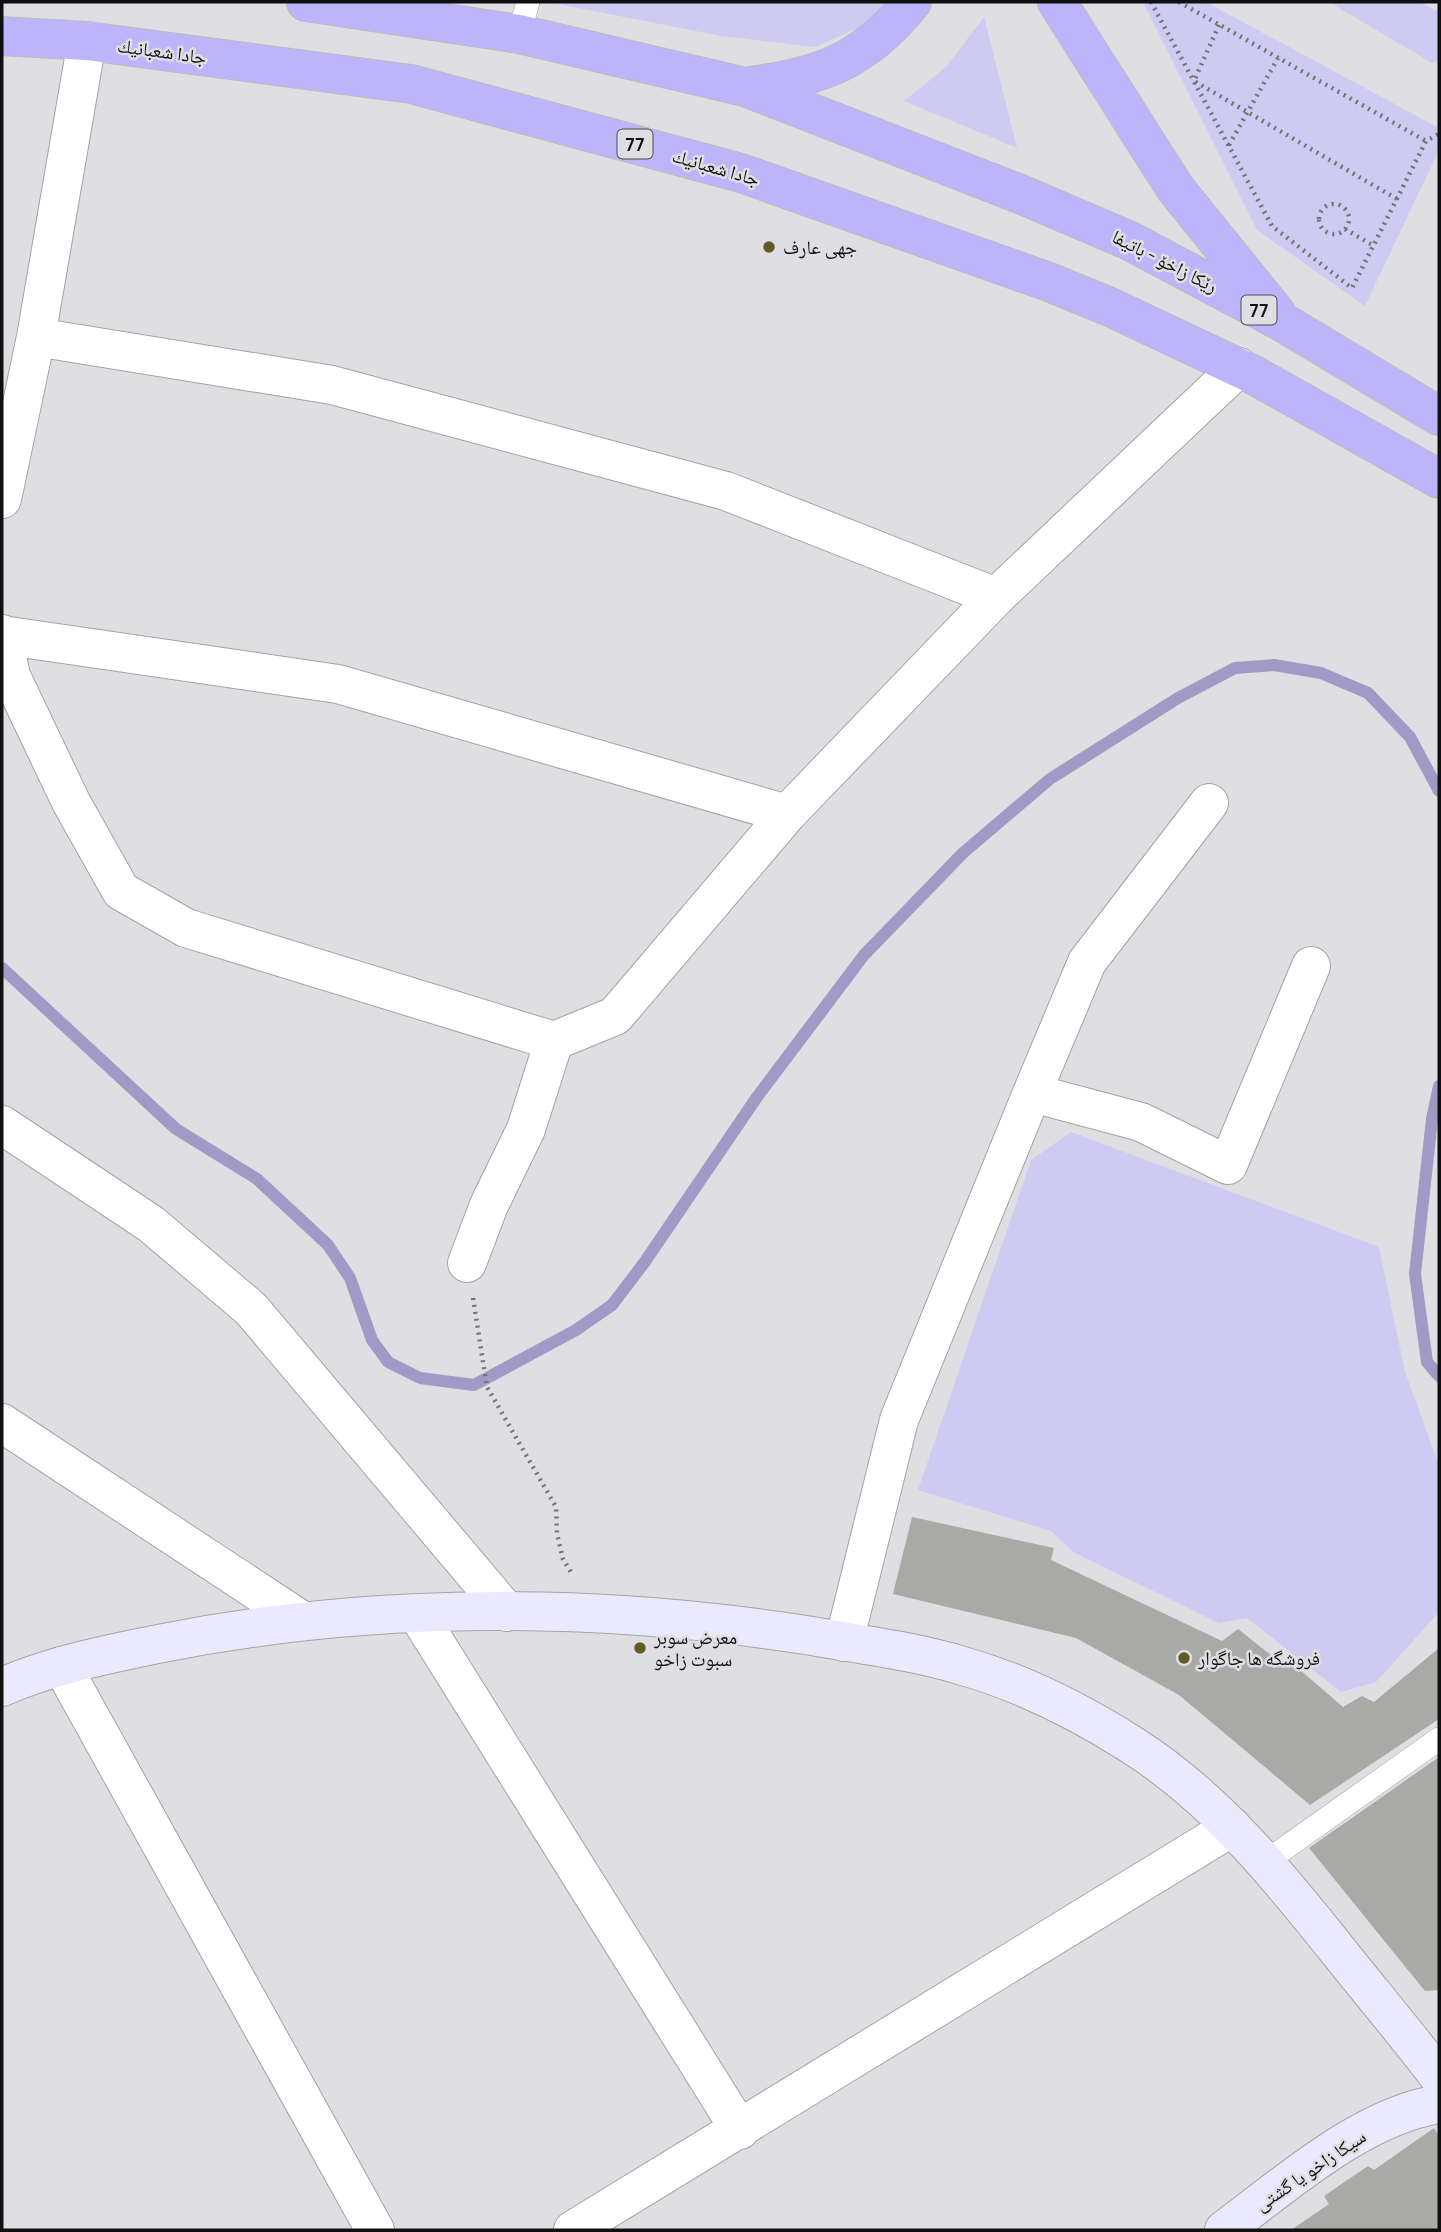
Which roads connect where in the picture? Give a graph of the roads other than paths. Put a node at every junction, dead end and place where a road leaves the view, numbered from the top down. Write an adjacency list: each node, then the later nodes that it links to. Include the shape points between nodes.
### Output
1 (306, 2): 4 (highway, 77)
2 (912, 2): 7 (highway, via 891,28 848,60 798,80)
3 (1057, 2): 8 (highway, via 1175,188)
4 (524, 18): 7 (highway, 77)
5 (2, 36): 6 (highway, جادا شعبانيك / 77)
6 (87, 41): 9 (street); 10 (highway, جادا شعبانيك / 77, via 411,84 741,173 1049,282)
7 (739, 86): 8 (highway, رێکا زاخۆ - باتیفا / 77, via 1072,215)
8 (1283, 323): 11 (highway, رێکا زاخۆ - باتیفا / 77)
9 (36, 337): 13 (street); 14 (street, via 332,385 726,491)
10 (1239, 367): 12 (highway, 77); 14 (street)
11 (1439, 416)
12 (1439, 479)
13 (2, 499)
14 (996, 597): 17 (street)
15 (2, 635): 17 (street, via 338,684); 19 (street, via 11,676 71,802 121,891 186,928)
16 (1209, 803): 20 (street, via 1087,962)
17 (787, 814): 19 (street, via 615,1016)
18 (1311, 965): 20 (street, via 1228,1165 1141,1122)
19 (554, 1041): 22 (street, via 526,1129)
20 (1032, 1093): 27 (street, via 899,1420)
21 (2, 1125): 24 (street, via 151,1224 251,1309)
22 (467, 1262)
23 (2, 1423): 26 (street)
24 (507, 1612): 25 (main road); 27 (main road, via 676,1618)
25 (418, 1615): 26 (main road); 34 (street)
26 (301, 1620): 28 (main road, via 180,1639)
27 (844, 1642): 31 (main road, via 906,1651 967,1667 1082,1715 1185,1784)
28 (62, 1665): 29 (main road); 35 (street)
29 (2, 1687)
30 (1439, 1739): 32 (lane)
31 (1232, 1827): 32 (main road); 34 (street)
32 (1265, 1862): 33 (main road)
33 (1438, 2081): 37 (main road, سیکا زاخو یا گشتى, via 1417,2108 1322,2158)
34 (740, 2130): 36 (street)
35 (375, 2230)
36 (573, 2230)
37 (1224, 2230)

